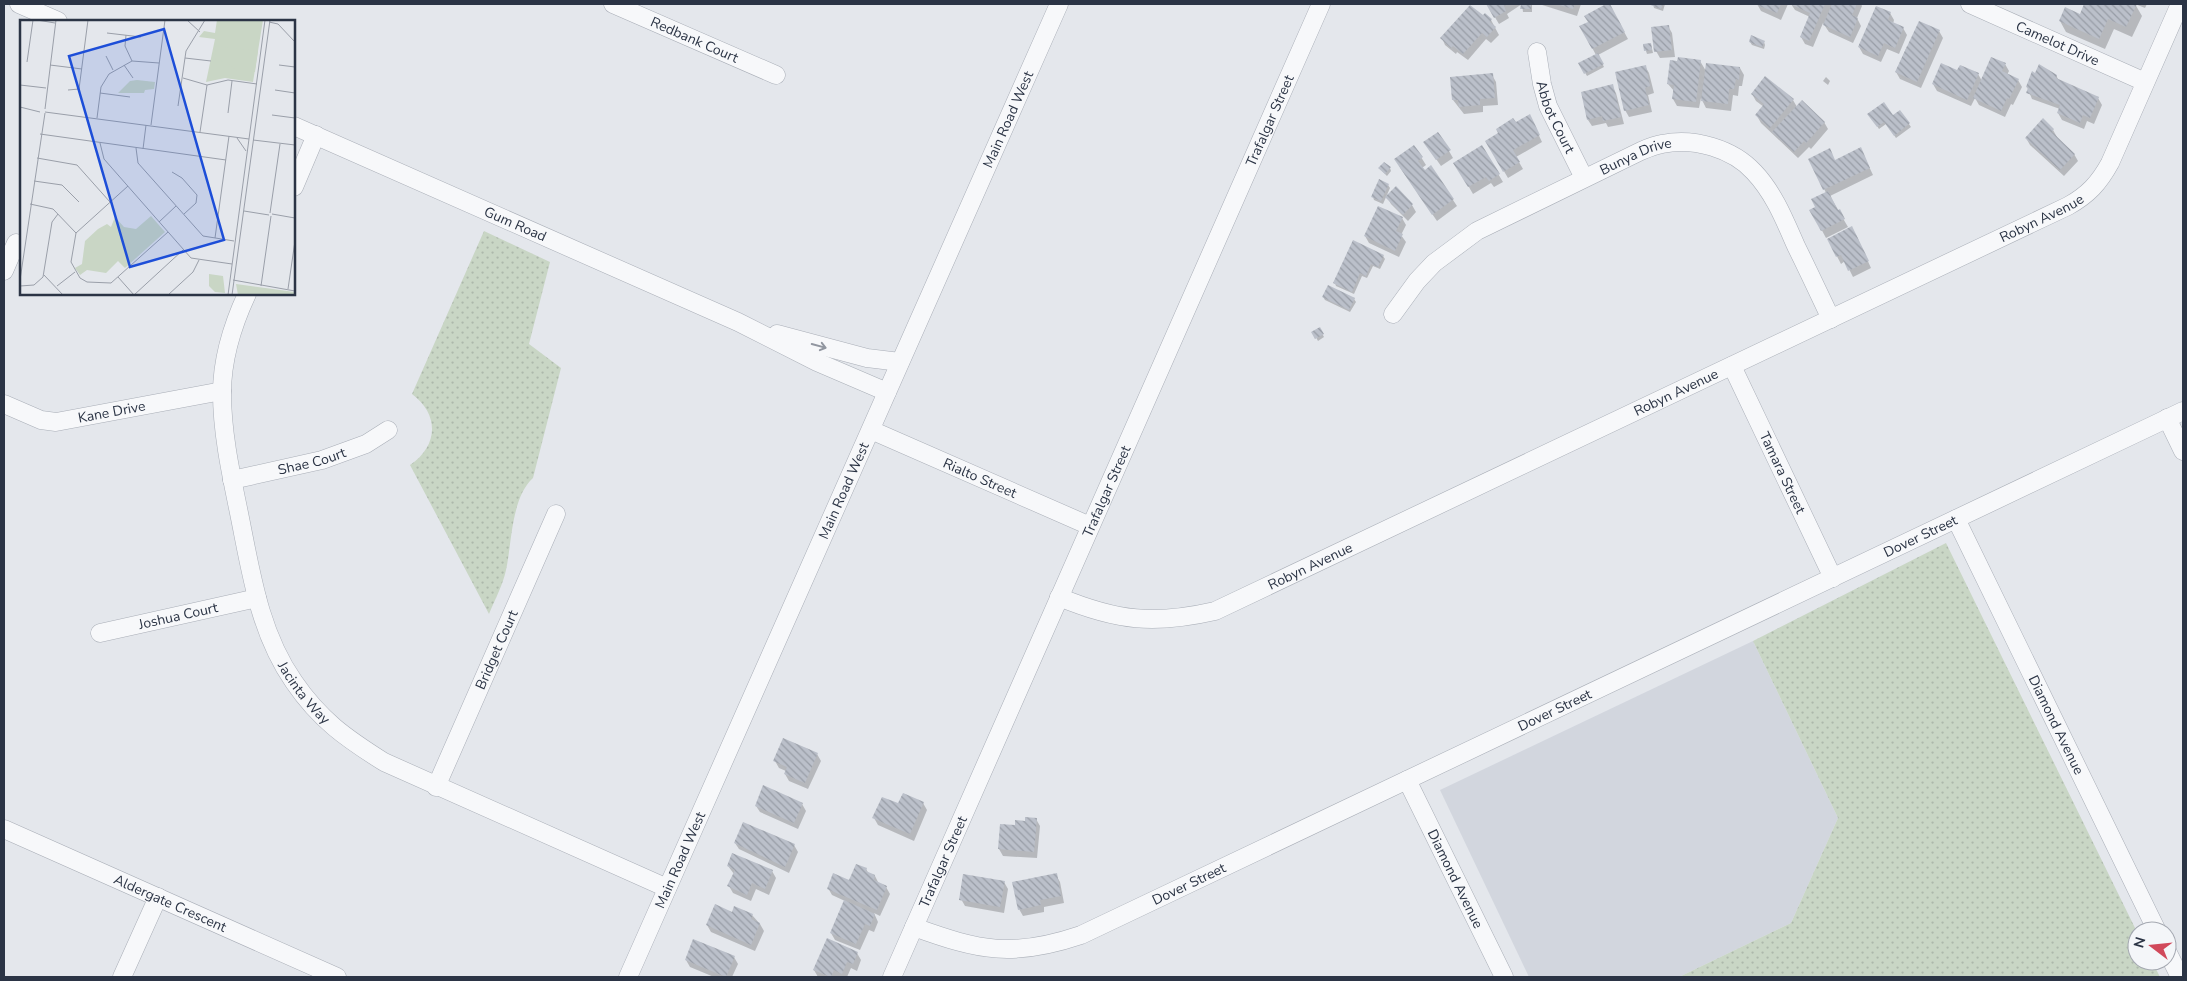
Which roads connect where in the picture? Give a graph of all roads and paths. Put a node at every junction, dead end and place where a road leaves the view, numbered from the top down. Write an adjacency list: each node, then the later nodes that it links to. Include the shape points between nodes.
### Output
1 (19, 4): 7 (street)
2 (613, 4): 9 (street, Redbank Court)
3 (1059, 4): 21 (street, Main Road West)
4 (1321, 4): 33 (street, Trafalgar Street)
5 (1970, 4): 10 (street, Camelot Drive)
6 (2180, 4): 10 (street, Robyn Avenue)
7 (56, 20)
8 (1537, 52): 13 (street, Abbot Court, via 1548,106)
9 (776, 75)
10 (2145, 82): 19 (street, Robyn Avenue, via 2110,164 2085,196)
11 (295, 126): 12 (street, Gum Road)
12 (316, 135): 14 (street); 20 (street, Gum Road)
13 (1584, 178): 18 (street, Bunya Drive, via 1476,230 1417,281); 19 (street, Bunya Drive, via 1662,144 1684,142 1703,145 1740,160 1768,189)
14 (295, 185)
15 (16, 243): 16 (street)
16 (4, 271)
17 (247, 295): 23 (street, Jacinta Way, via 233,332)
18 (1393, 314)
19 (1831, 319): 22 (street, Robyn Avenue)
20 (738, 322): 21 (street, Gum Road, one-way to 21, via 867,358); 24 (street, Gum Road, via 817,362)
21 (900, 362): 24 (street, Main Road West)
22 (1732, 366): 34 (street, Tamara Street); 35 (street, Robyn Avenue, via 1214,611 1166,620 1139,620 1104,614)
23 (222, 391): 25 (street, Kane Drive, via 56,422 41,420); 30 (street, Jacinta Way)
24 (887, 392): 28 (street, Main Road West)
25 (4, 404)
26 (2175, 414): 29 (street); 32 (street, Dover Street)
27 (388, 430): 30 (street, Shae Court, via 340,455)
28 (871, 430): 33 (street, Rialto Street); 41 (street, Main Road West)
29 (2183, 451)
30 (232, 480): 36 (street, Jacinta Way)
31 (556, 514): 39 (street, Bridget Court)
32 (1956, 519): 34 (street, Dover Street); 43 (street, Diamond Avenue)
33 (1090, 526): 35 (street, Trafalgar Street)
34 (1833, 578): 38 (street, Dover Street)
35 (1059, 597): 44 (street, Trafalgar Street)
36 (257, 598): 37 (street, Joshua Court); 39 (street, Jacinta Way, via 277,653 316,710 345,738 384,762)
37 (100, 633)
38 (1407, 780): 44 (street, Dover Street, via 1100,927 1057,944 1021,950 988,948 951,941); 49 (street, Diamond Avenue)
39 (436, 787): 41 (street, Jacinta Way)
40 (4, 829): 42 (street, Aldergate Crescent)
41 (667, 888): 47 (street, Main Road West)
42 (158, 897): 45 (street); 46 (street, Aldergate Crescent)
43 (2152, 921)
44 (914, 927): 48 (street, Trafalgar Street)
45 (122, 977)
46 (337, 977)
47 (628, 977)
48 (892, 977)
49 (1504, 977)

